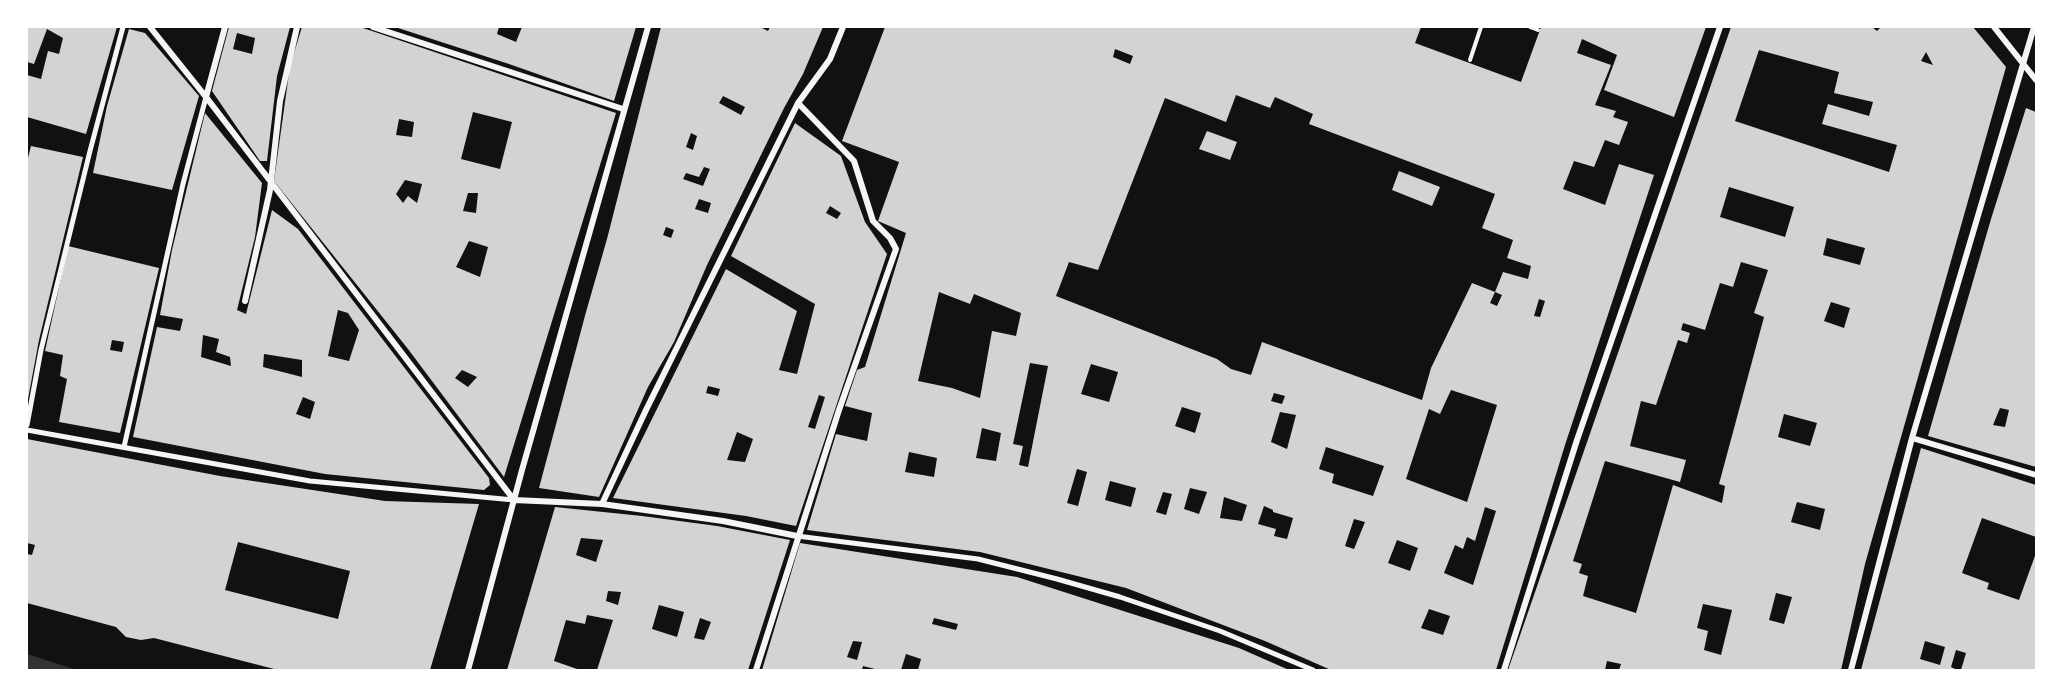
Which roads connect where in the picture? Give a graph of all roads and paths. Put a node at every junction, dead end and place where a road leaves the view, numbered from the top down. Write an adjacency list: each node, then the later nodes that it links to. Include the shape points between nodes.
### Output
1 (123, 27): 22 (street, via 41,350)
2 (150, 27): 17 (street)
3 (225, 27): 17 (street)
4 (297, 27): 20 (street, via 280,101)
5 (373, 27): 19 (street)
6 (648, 27): 19 (street)
7 (843, 27): 18 (street, via 830,59)
8 (1481, 27): 14 (path)
9 (1530, 27): 13 (path)
10 (1720, 27): 33 (street, via 1577,440)
11 (1994, 27): 15 (street)
12 (2034, 27): 15 (street)
13 (1538, 30)
14 (1470, 60)
15 (2023, 65): 16 (street); 24 (street)
16 (2036, 80)
17 (206, 97): 20 (street); 25 (street)
18 (798, 103): 28 (street); 29 (street, via 854,161 873,221 896,249)
19 (623, 109): 27 (street)
20 (271, 182): 21 (street); 27 (street)
21 (245, 301)
22 (27, 425)
23 (27, 430): 25 (street)
24 (1912, 438): 26 (street); 34 (street)
25 (124, 447): 27 (street, via 310,481)
26 (2036, 475)
27 (514, 500): 28 (street); 30 (street)
28 (602, 504): 29 (street)
29 (797, 536): 31 (street); 32 (street, via 978,559 1057,579 1220,631)
30 (468, 670)
31 (756, 670)
32 (1313, 670)
33 (1504, 670)
34 (1851, 670)

